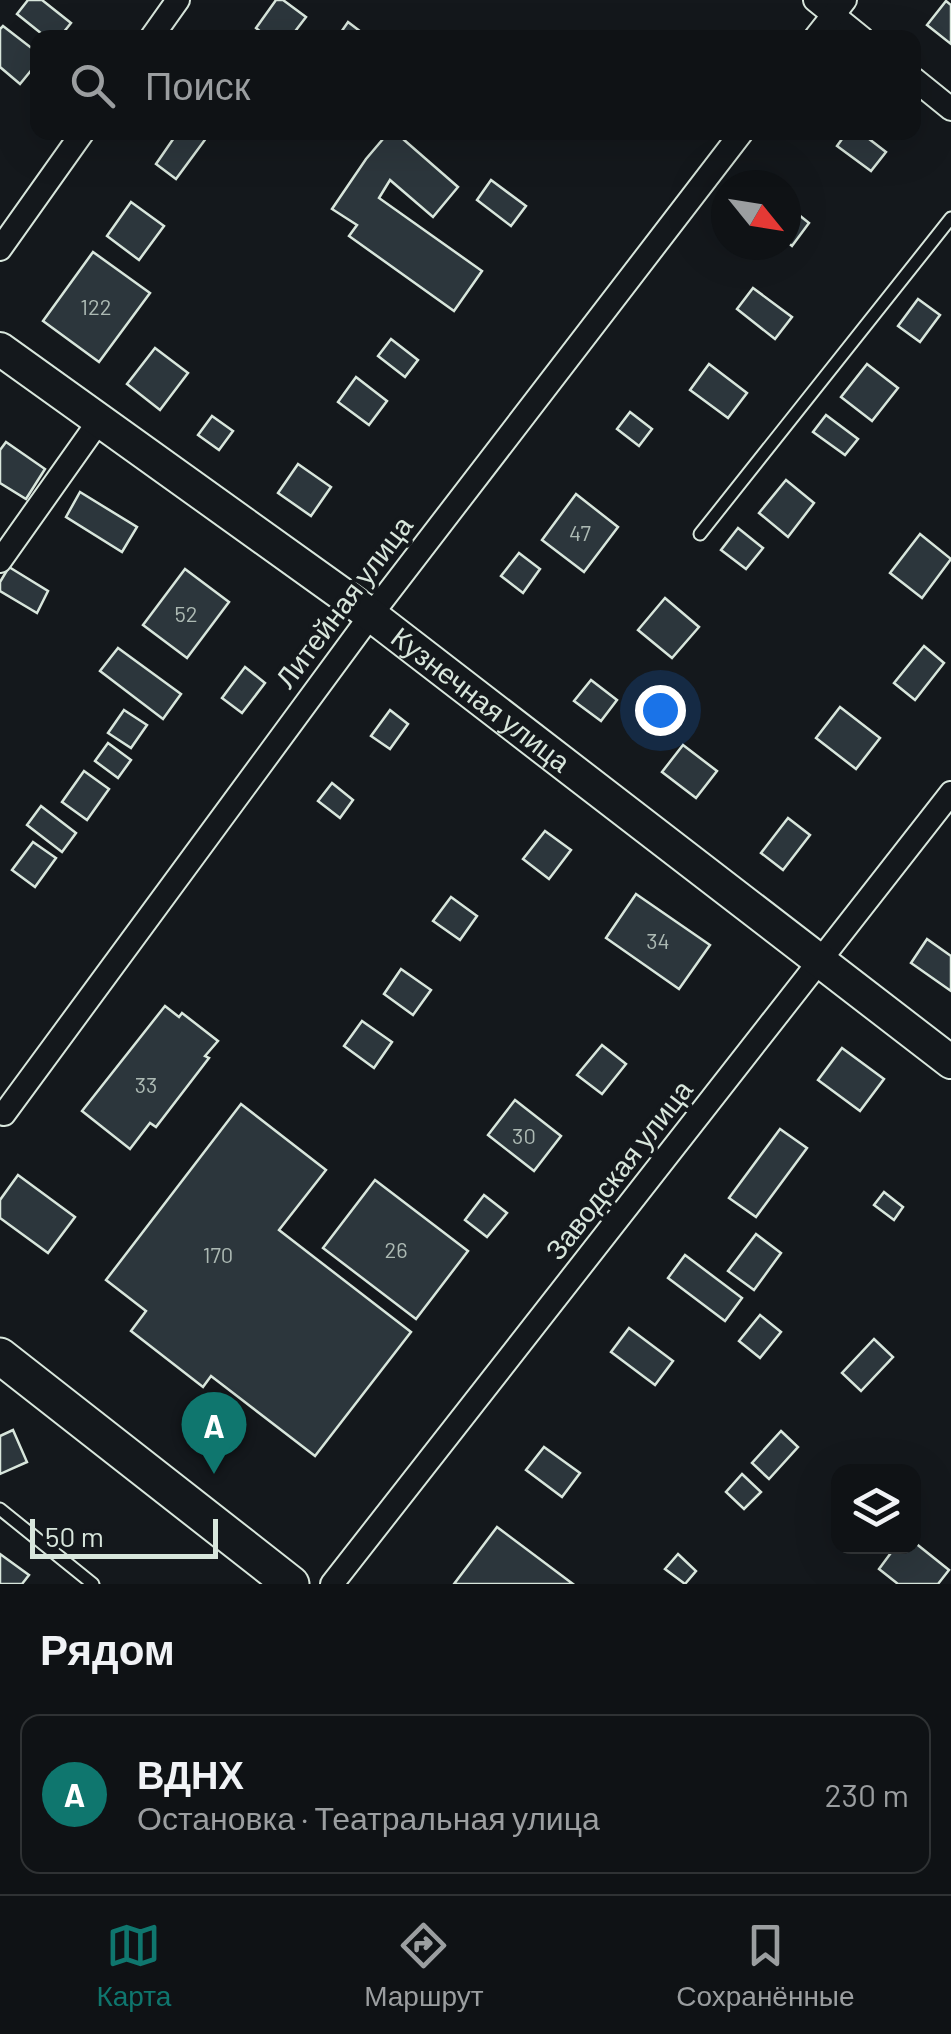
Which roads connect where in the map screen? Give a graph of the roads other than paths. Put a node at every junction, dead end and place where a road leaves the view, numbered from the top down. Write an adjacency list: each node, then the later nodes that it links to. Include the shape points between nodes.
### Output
1 (178, 0): 3 (street)
2 (831, 5): 4 (street); 5 (street)
3 (157, 30)
4 (819, 30)
5 (854, 30)
6 (921, 85): 7 (street)
7 (951, 109)
8 (77, 140): 11 (street)
9 (736, 140): 16 (street, Литейная улица)
10 (951, 218): 14 (lane)
11 (0, 249)
12 (0, 349): 13 (street, Кузнечная улица)
13 (99, 420): 15 (street); 16 (street, Кузнечная улица)
14 (700, 534)
15 (0, 561)
16 (370, 614): 18 (street, Кузнечная улица); 20 (street, Литейная улица)
17 (951, 793): 18 (street, Заводская улица)
18 (822, 960): 19 (street, Кузнечная улица); 23 (street, Заводская улица)
19 (951, 1062)
20 (4, 1114)
21 (0, 1356): 25 (main road)
22 (0, 1509): 24 (lane)
23 (364, 1543): 26 (street, Заводская улица); 27 (street)
24 (93, 1584)
25 (290, 1584)
26 (332, 1584)
27 (350, 1584)

